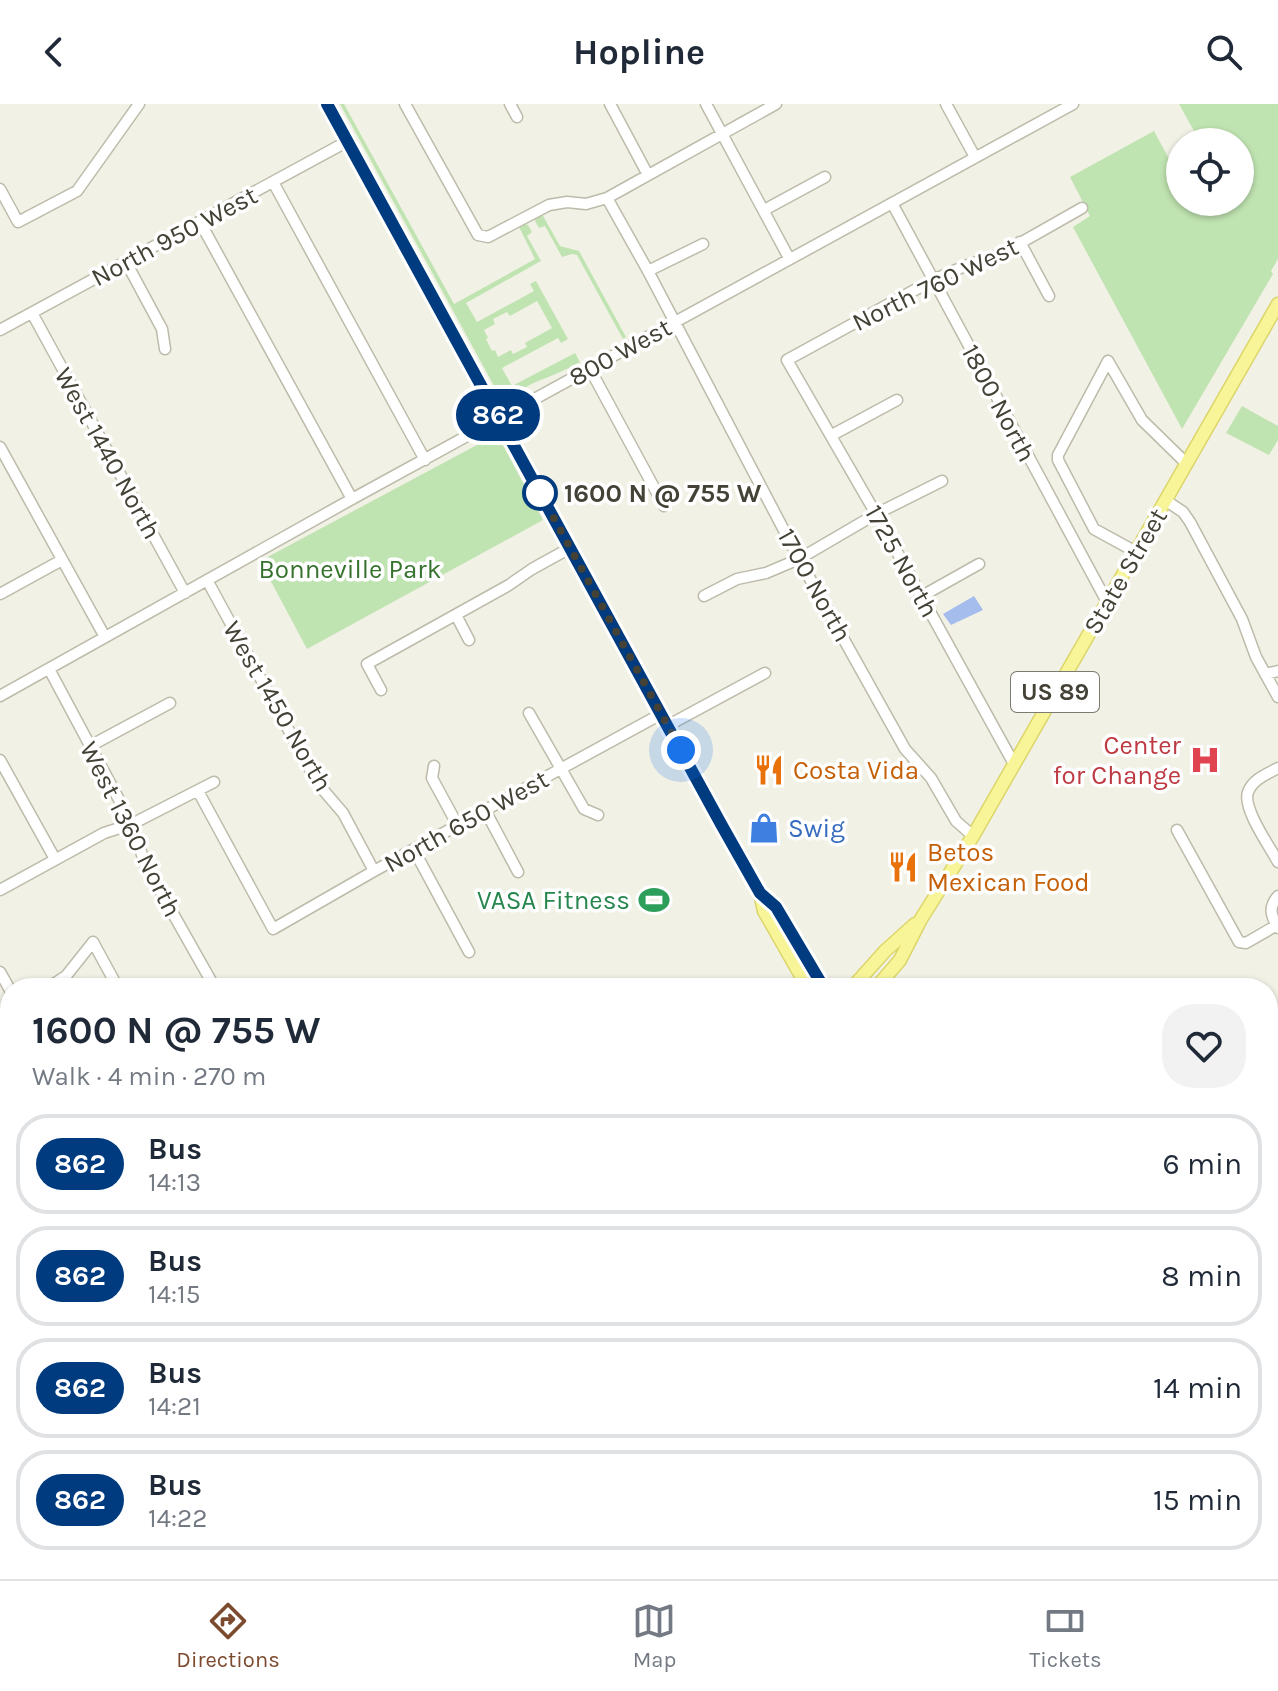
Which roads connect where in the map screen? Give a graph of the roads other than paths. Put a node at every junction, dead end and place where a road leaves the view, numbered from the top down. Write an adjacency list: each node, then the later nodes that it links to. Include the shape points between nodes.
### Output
1 (139, 104): 17 (street, via 77,191 18,222)
2 (327, 104): 12 (main road)
3 (405, 104): 18 (street, via 478,235 488,237 549,205)
4 (510, 104): 10 (street)
5 (610, 104): 14 (street)
6 (706, 104): 11 (street)
7 (776, 104): 11 (street)
8 (946, 104): 13 (street)
9 (1073, 104): 13 (street, 800 West)
10 (517, 117)
11 (722, 134): 14 (street); 21 (street)
12 (348, 141): 16 (street, North 950 West); 38 (main road)
13 (975, 157): 19 (street, 800 West)
14 (648, 175): 18 (street)
15 (825, 177): 21 (street)
16 (273, 182): 22 (street, North 950 West); 41 (street)
17 (0, 189)
18 (607, 198): 27 (street, 1700 North)
19 (892, 203): 25 (street, 800 West); 28 (street, 1800 North)
20 (1082, 208): 23 (street, North 760 West)
21 (764, 210): 25 (street)
22 (200, 222): 26 (street, North 950 West); 44 (street)
23 (1020, 242): 28 (street, North 760 West); 29 (street)
24 (703, 244): 27 (street)
25 (789, 258): 32 (street, 800 West)
26 (126, 262): 31 (street, North 950 West); 34 (street, via 162,329)
27 (648, 271): 32 (street, 1700 North)
28 (933, 280): 35 (street, North 760 West); 58 (street, 1800 North)
29 (1049, 296)
30 (1278, 304): 42 (main road, State Street / US 89)
31 (32, 313): 33 (street, North 950 West); 54 (street, West 1440 North)
32 (674, 322): 36 (street, 800 West); 50 (street, 1700 North)
33 (0, 330)
34 (165, 349)
35 (787, 360): 39 (street, 1725 North)
36 (590, 369): 38 (street, 800 West); 46 (street)
37 (897, 400): 39 (street)
38 (500, 419): 41 (street, 800 West); 48 (main road)
39 (832, 435): 47 (street, 1725 North)
40 (0, 447): 51 (street)
41 (425, 460): 44 (street, 800 West)
42 (1186, 463): 45 (main road, State Street / US 89); 49 (street, via 1142,420 1108,361 1058,460 1094,529)
43 (942, 481): 47 (street)
44 (352, 499): 53 (street, 800 West)
45 (1165, 500): 49 (main road, State Street / US 89); 65 (street, via 1190,522)
46 (664, 506)
47 (876, 514): 50 (street); 57 (street, 1725 North)
48 (570, 548): 59 (street); 71 (main road)
49 (1136, 552): 58 (main road, State Street / US 89)
50 (799, 559): 56 (street); 86 (street, 1700 North, via 905,749 931,778 956,821)
51 (62, 560): 55 (street); 60 (street)
52 (979, 564): 57 (street)
53 (207, 580): 54 (street, 800 West); 90 (street, West 1450 North, via 318,784 343,813)
54 (185, 593): 60 (street, 800 West)
55 (0, 594)
56 (704, 596)
57 (922, 596): 75 (street, 1725 North)
58 (1107, 602): 75 (main road, State Street / US 89)
59 (456, 615): 61 (street); 66 (street, via 367,664)
60 (105, 637): 62 (street, 800 West)
61 (469, 640)
62 (49, 669): 67 (street, 800 West); 73 (street, West 1360 North)
63 (1278, 671): 65 (street)
64 (765, 673): 72 (street)
65 (1265, 674): 68 (street)
66 (381, 690)
67 (0, 696)
68 (1278, 697)
69 (170, 703): 73 (street)
70 (529, 713): 78 (street)
71 (661, 714): 72 (main road); 78 (street, North 650 West)
72 (667, 726): 93 (main road)
73 (90, 746): 83 (street, West 1360 North)
74 (0, 760): 88 (street)
75 (1014, 764): 86 (main road, State Street / US 89)
76 (434, 766): 84 (street, via 432,778)
77 (1278, 768): 89 (street, via 1257,779 1247,799)
78 (560, 770): 81 (street, North 650 West); 82 (street, via 584,809)
79 (214, 782): 80 (street)
80 (198, 791): 83 (street); 90 (street, North 650 West, via 273,929)
81 (485, 810): 84 (street, North 650 West); 91 (street)
82 (598, 815)
83 (132, 824): 88 (street); 100 (street, West 1360 North, via 145,864)
84 (458, 826): 87 (street, North 650 West)
85 (1177, 830): 96 (street, via 1236,940 1246,943)
86 (973, 836): 95 (main road, State Street / US 89)
87 (414, 850): 90 (street, North 650 West); 97 (street)
88 (55, 859): 92 (street)
89 (1278, 862)
90 (374, 871)
91 (518, 872)
92 (0, 890)
93 (760, 893): 101 (main road, via 764,911); 102 (main road, via 776,907)
94 (1275, 899): 96 (street, via 1272,917)
95 (921, 919): 103 (main road, State Street / US 89); 104 (main road, State Street / US 89)
96 (1277, 926)
97 (469, 952)
98 (63, 978): 99 (street, via 93,942)
99 (113, 978)
100 (209, 978)
101 (802, 978)
102 (818, 978)
103 (861, 978)
104 (885, 978)

